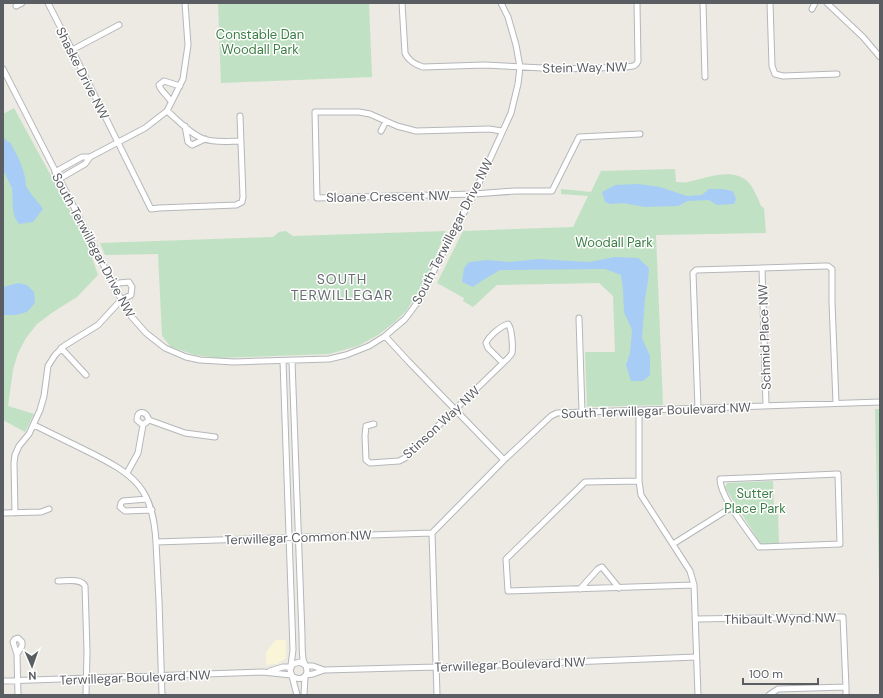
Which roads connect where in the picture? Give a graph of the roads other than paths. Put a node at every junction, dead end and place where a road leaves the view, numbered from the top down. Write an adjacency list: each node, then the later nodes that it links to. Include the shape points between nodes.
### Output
1 (22, 3): 11 (street)
2 (48, 3): 14 (street, Shaske Drive NW)
3 (185, 3): 20 (street, via 188,45)
4 (402, 3): 16 (street, Stein Way NW, via 405,53 419,66)
5 (501, 3): 16 (street, South Terwillegar Drive NW, via 508,17)
6 (637, 3): 16 (street, Stein Way NW, via 638,61 634,66 563,70)
7 (703, 3): 19 (street)
8 (770, 3): 18 (street, via 772,66 775,74)
9 (815, 3): 12 (street)
10 (827, 3): 15 (street)
11 (16, 6)
12 (812, 9)
13 (119, 25): 14 (street)
14 (72, 50): 31 (street, Shaske Drive NW)
15 (880, 57)
16 (520, 67): 27 (street, South Terwillegar Drive NW, via 511,113)
17 (3, 69): 33 (street, South Terwillegar Drive NW)
18 (837, 74)
19 (705, 77)
20 (180, 86): 21 (street); 21 (street, via 166,81 159,85)
21 (171, 102): 22 (street)
22 (167, 111): 25 (street); 31 (street, via 145,128)
23 (240, 116): 30 (street)
24 (386, 121): 26 (street); 27 (street, Sloane Crescent NW, via 416,131); 35 (street, Sloane Crescent NW, via 359,112 315,112 317,198)
25 (185, 126): 29 (street); 29 (street, via 188,142 192,145)
26 (381, 131)
27 (502, 131): 35 (street, South Terwillegar Drive NW)
28 (640, 134): 35 (street, via 579,136 552,191)
29 (205, 139): 30 (street)
30 (242, 141): 31 (street, Shaske Drive NW, via 243,197 240,204 151,209)
31 (118, 142): 32 (street)
32 (90, 157): 33 (street, via 82,157); 34 (street, via 85,164)
33 (55, 172): 34 (street, South Terwillegar Drive NW)
34 (59, 179): 37 (street, South Terwillegar Drive NW)
35 (474, 194): 40 (street, South Terwillegar Drive NW, via 420,299 405,319)
36 (762, 268): 47 (street, via 828,266 832,269); 48 (street, Schmid Place NW); 49 (street, via 696,270 693,273)
37 (114, 287): 38 (street, South Terwillegar Drive NW); 38 (street, via 125,281 131,284 131,295)
38 (121, 300): 41 (street, via 98,325); 42 (street, South Terwillegar Drive NW, via 146,333 165,348 186,357 214,362)
39 (579, 318): 52 (street)
40 (385, 336): 43 (street, South Terwillegar Drive NW, via 346,355 329,359); 50 (street)
41 (61, 348): 45 (street); 55 (street, via 48,366 44,396)
42 (283, 361): 43 (street, South Terwillegar Drive NW); 69 (street)
43 (292, 361): 68 (street)
44 (503, 363): 44 (street, Stinson Way NW, via 512,350 511,328 508,324 486,343); 50 (street, Stinson Way NW)
45 (86, 375)
46 (880, 402): 47 (street, South Terwillegar Boulevard NW)
47 (836, 404): 48 (street, South Terwillegar Boulevard NW)
48 (766, 405): 49 (street, South Terwillegar Boulevard NW)
49 (698, 408): 51 (street, South Terwillegar Boulevard NW)
50 (455, 410): 54 (street, Stinson Way NW, via 399,461 370,463 366,460 366,426); 58 (street)
51 (638, 410): 52 (street, South Terwillegar Boulevard NW); 60 (street)
52 (582, 412): 58 (street, South Terwillegar Boulevard NW, via 553,414)
53 (149, 420): 56 (street); 56 (street, via 146,414 139,414 137,420); 57 (street, via 185,432)
54 (374, 424)
55 (34, 425): 59 (street); 66 (street, via 15,454)
56 (143, 425): 59 (street, via 138,453)
57 (215, 436)
58 (504, 460): 67 (street, South Terwillegar Boulevard NW)
59 (127, 473): 61 (street)
60 (640, 481): 71 (street, via 641,495); 74 (street, via 585,482 506,559 508,591)
61 (147, 499): 64 (street); 64 (street, via 123,501 120,507 125,511)
62 (732, 507): 62 (street, via 720,485 720,479 838,474 840,544 759,547); 71 (street)
63 (49, 510): 66 (street)
64 (152, 510): 70 (street)
65 (3, 513): 66 (street)
66 (15, 513)
67 (432, 533): 68 (street, Terwillegar Common NW); 81 (street)
68 (298, 536): 69 (street, Terwillegar Common NW); 80 (street)
69 (288, 537): 70 (street, Terwillegar Common NW); 79 (street, via 293,650)
70 (156, 542): 85 (street)
71 (673, 544): 73 (street, via 690,571)
72 (58, 581): 87 (street, via 79,581 85,586)
73 (694, 585): 75 (street); 76 (street)
74 (580, 588): 75 (street); 75 (street, via 602,567)
75 (619, 588)
76 (696, 619): 78 (street); 90 (street, Thibault Wynd NW, via 843,617)
77 (17, 654): 89 (street)
78 (696, 657): 81 (street, Terwillegar Boulevard NW); 97 (street)
79 (291, 666): 80 (street, via 298,662); 83 (street, Terwillegar Boulevard NW); 86 (street)
80 (305, 666): 82 (street, Terwillegar Boulevard NW); 84 (street)
81 (437, 667): 82 (street, Terwillegar Boulevard NW); 96 (street)
82 (324, 670): 84 (street, Terwillegar Boulevard NW)
83 (268, 672): 85 (street, Terwillegar Boulevard NW); 86 (street, Terwillegar Boulevard NW)
84 (305, 675): 86 (street, via 298,679); 95 (street)
85 (161, 676): 87 (street, Terwillegar Boulevard NW); 93 (street)
86 (292, 676): 94 (street)
87 (86, 679): 89 (street, Terwillegar Boulevard NW); 92 (street)
88 (3, 681): 89 (street, Terwillegar Boulevard NW)
89 (18, 681): 91 (street)
90 (846, 687): 98 (street, via 778,689); 99 (street, Thibault Wynd NW)
91 (18, 695)
92 (86, 695)
93 (162, 695)
94 (297, 695)
95 (304, 695)
96 (438, 695)
97 (698, 695)
98 (769, 695)
99 (846, 695)

